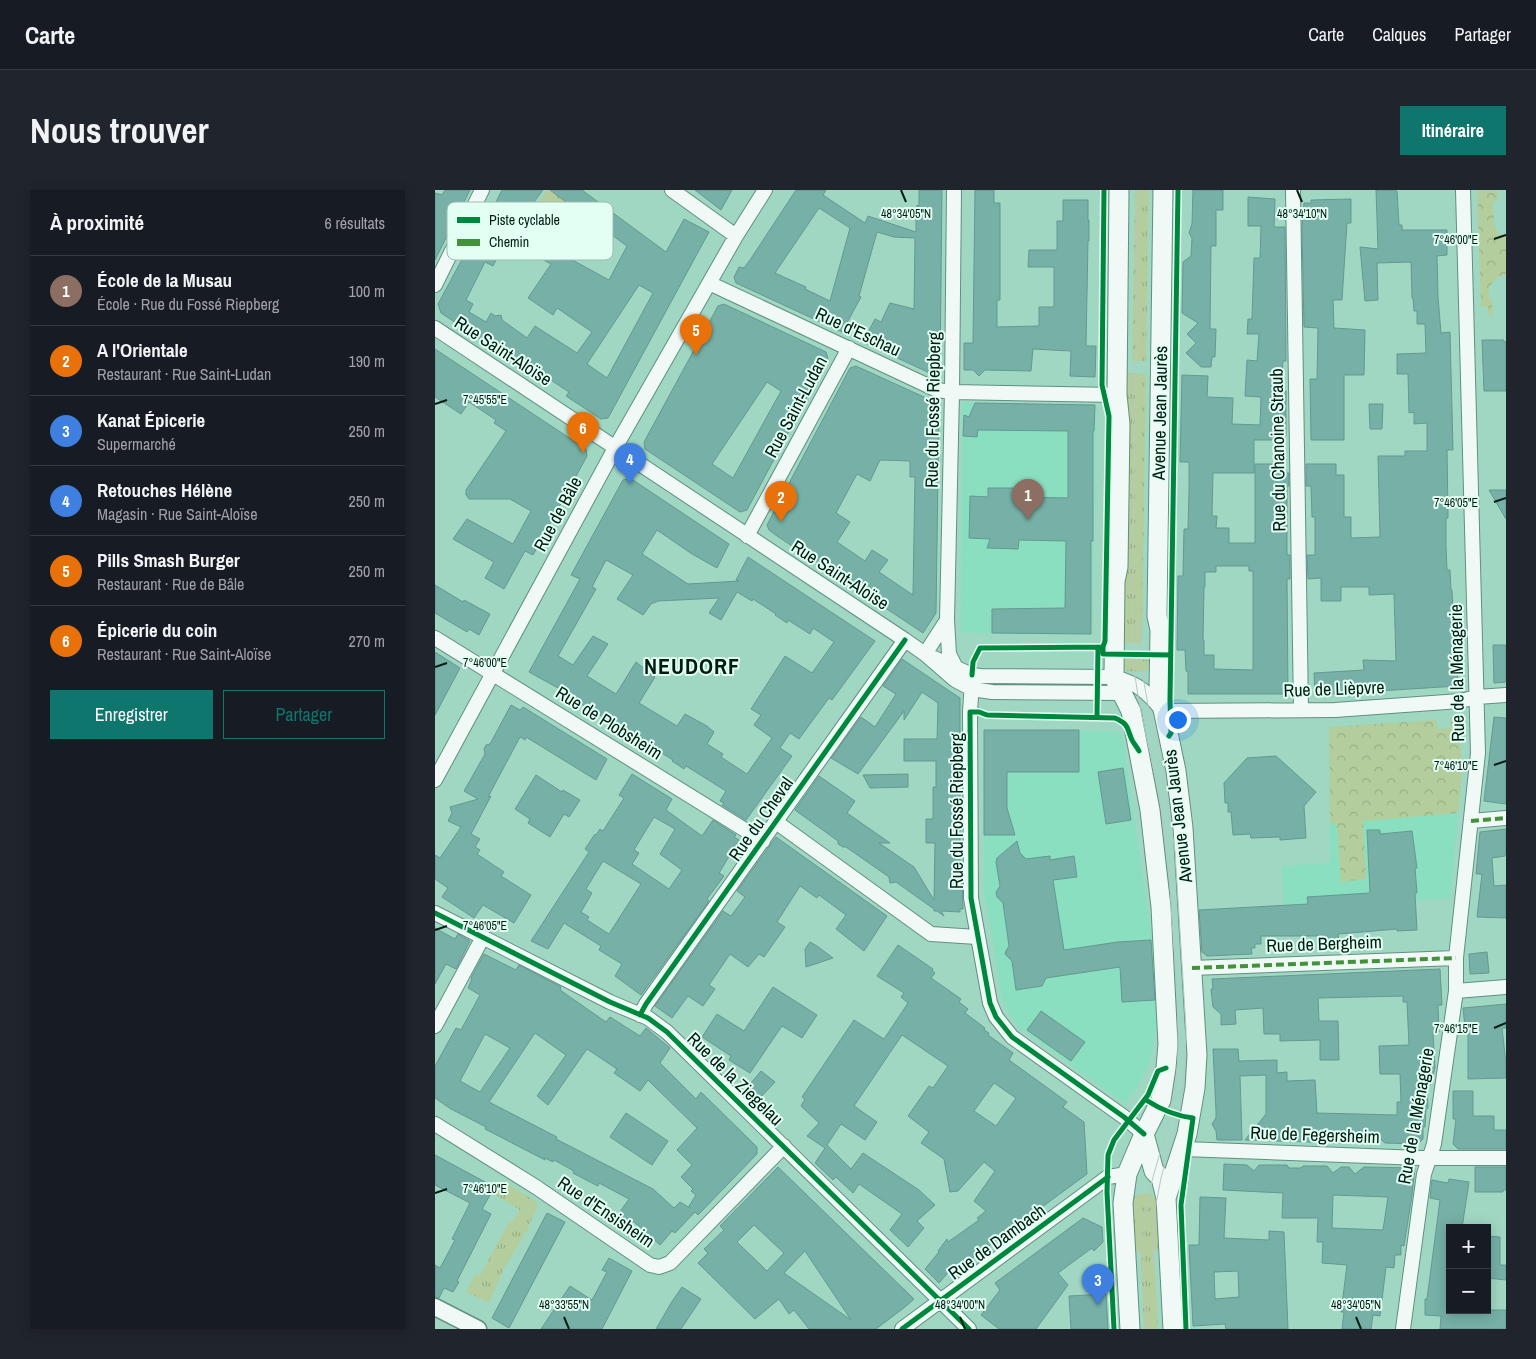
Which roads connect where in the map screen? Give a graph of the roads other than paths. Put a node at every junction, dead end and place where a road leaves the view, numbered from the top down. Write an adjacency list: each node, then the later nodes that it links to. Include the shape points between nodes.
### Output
1 (483, 190): 9 (street)
2 (672, 190): 10 (street)
3 (765, 190): 10 (street, Rue de Bâle)
4 (954, 190): 16 (street, Rue du Fossé Riepberg)
5 (1119, 190): 17 (main road, Avenue Jean Jaurès)
6 (1163, 190): 33 (main road, Avenue Jean Jaurès, via 1157,616 1160,630 1159,690)
7 (1463, 190): 30 (street, Rue de la Ménagerie)
8 (1293, 196): 31 (street, Rue du Chanoine Straub)
9 (477, 202)
10 (736, 236): 12 (street, Rue de Bâle)
11 (448, 260): 13 (street)
12 (709, 283): 15 (street, Rue d'Eschau); 18 (street, Rue de Bâle)
13 (435, 285)
14 (435, 328): 18 (street, Rue Saint-Aloïse)
15 (849, 348): 16 (street, Rue d'Eschau, via 937,390); 19 (street, Rue Saint-Ludan)
16 (952, 392): 17 (street, Rue d'Eschau); 20 (street, Rue du Fossé Riepberg)
17 (1117, 395): 27 (main road, Avenue Jean Jaurès, via 1120,424 1118,567 1115,581)
18 (615, 448): 19 (street, Rue Saint-Aloïse); 25 (street, Rue de Bâle)
19 (747, 536): 22 (street, Rue Saint-Aloïse)
20 (947, 620): 23 (street); 24 (street, Rue du Fossé Riepberg, via 949,654)
21 (435, 638): 25 (street, Rue de Plobsheim)
22 (905, 640): 23 (street, Rue Saint-Aloïse); 37 (street, Rue du Cheval)
23 (925, 654): 24 (street); 28 (street, Rue Saint-Aloïse, via 955,680)
24 (955, 666): 26 (street)
25 (493, 674): 34 (street, Rue de Bâle); 38 (street, Rue de Plobsheim)
26 (976, 675): 27 (street, Rue Saint-Aloïse); 28 (street, Rue du Fossé Riepberg)
27 (1118, 685): 28 (street, Rue Saint-Aloïse, via 992,692); 32 (main road, Avenue Jean Jaurès); 33 (street, Rue Saint-Aloïse, via 1127,680 1141,687)
28 (972, 689): 41 (street, Rue du Fossé Riepberg, via 971,898)
29 (1506, 695): 30 (street, Rue de Lièpvre)
30 (1477, 697): 31 (street, Rue de Lièpvre, via 1451,702); 36 (street, Rue de la Ménagerie, via 1478,753)
31 (1301, 710): 33 (street, Rue de Lièpvre)
32 (1131, 711): 33 (main road); 49 (main road, Avenue Jean Jaurès, via 1150,810 1161,907 1168,1023 1162,1096)
33 (1163, 711): 43 (main road, Avenue Jean Jaurès, via 1176,771 1183,828)
34 (435, 780)
35 (1506, 818): 36 (street)
36 (1471, 821): 42 (street, Rue de la Ménagerie)
37 (776, 822): 38 (street, Rue du Cheval); 41 (street, via 931,934)
38 (763, 841): 46 (street, Rue du Cheval)
39 (435, 913): 40 (street, Rue de la Ziegelau)
40 (483, 937): 46 (street, Rue de la Ziegelau); 47 (street)
41 (977, 937): 49 (street, Rue du Fossé Riepberg, via 990,1003 1003,1028)
42 (1456, 958): 43 (street, Rue de Bergheim); 45 (street, Rue de la Ménagerie)
43 (1192, 968): 51 (main road, Avenue Jean Jaurès, via 1197,1055 1195,1088)
44 (1506, 987): 45 (street)
45 (1456, 991): 52 (street, Rue de la Ménagerie, via 1434,1144)
46 (640, 1015): 50 (street, Rue de la Ziegelau, via 667,1032)
47 (435, 1026)
48 (435, 1124): 50 (street, Rue d'Ensisheim, via 536,1187 650,1265 659,1267 670,1263)
49 (1144, 1134): 54 (main road, Avenue Jean Jaurès); 55 (main road, Avenue Jean Jaurès)
50 (784, 1146): 57 (street, Rue de la Ziegelau)
51 (1183, 1149): 52 (street, Rue de Fegersheim); 56 (main road, Avenue Jean Jaurès)
52 (1429, 1158): 53 (street, Rue de Fegersheim); 64 (street, Rue de la Ménagerie, via 1424,1174)
53 (1506, 1158)
54 (1154, 1171): 55 (main road); 56 (main road, Avenue Jean Jaurès, via 1161,1178)
55 (1127, 1174): 57 (street, Rue de Dambach, via 1108,1177); 62 (main road, Avenue Jean Jaurès, via 1123,1203)
56 (1166, 1198): 63 (main road, Avenue Jean Jaurès)
57 (941, 1300): 60 (street, Rue de Dambach); 61 (street, Rue de la Ziegelau)
58 (435, 1307): 59 (street)
59 (478, 1329)
60 (902, 1329)
61 (969, 1329)
62 (1130, 1329)
63 (1173, 1329)
64 (1403, 1329)

